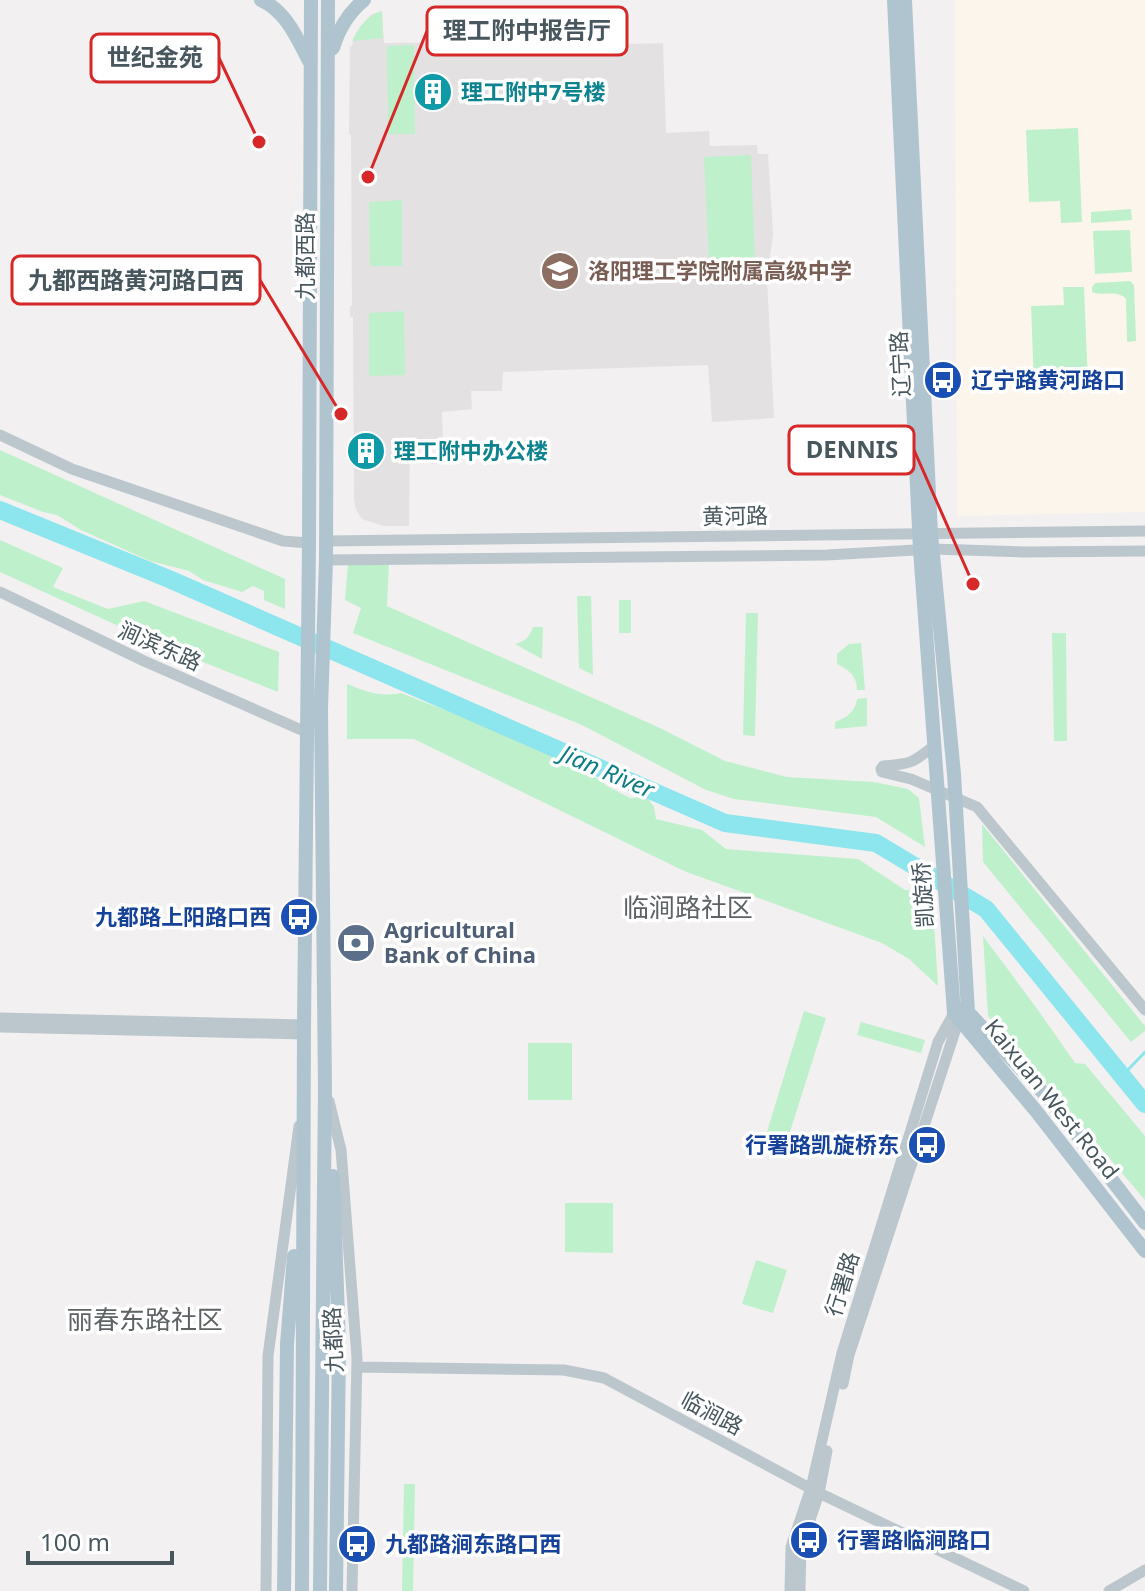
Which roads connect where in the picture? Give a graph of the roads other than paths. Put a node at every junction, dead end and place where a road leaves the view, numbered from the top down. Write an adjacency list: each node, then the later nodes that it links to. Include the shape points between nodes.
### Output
1 (261, 0): 7 (main road, via 292,29)
2 (311, 0): 7 (main road, 九都西路)
3 (328, 0): 8 (main road, 九都西路)
4 (364, 0): 8 (main road, via 338,31)
5 (894, 0): 12 (main road, 辽宁路)
6 (905, 0): 12 (main road, 辽宁路)
7 (312, 66): 13 (main road, 九都西路)
8 (327, 71): 11 (main road, 九都西路)
9 (0, 435): 13 (street, via 72,469 283,541)
10 (1145, 531): 12 (street, 黄河路)
11 (326, 541): 12 (street, 黄河路); 15 (main road, 九都西路)
12 (926, 542): 14 (street, 黄河路, via 1024,552); 15 (street, 黄河路, via 827,555); 19 (main road, 辽宁路); 21 (main road, 辽宁路)
13 (309, 543): 17 (main road)
14 (1145, 551)
15 (326, 560): 17 (main road)
16 (0, 592): 18 (street, 涧滨东路)
17 (314, 707): 18 (main road, 九都路); 27 (main road, 九都路)
18 (306, 732): 26 (main road, 九都路)
19 (935, 745): 20 (main road, 辽宁路); 22 (street, via 916,762 883,766 882,772 977,807)
20 (936, 773): 23 (main road, 凯旋桥)
21 (954, 774): 23 (main road, 凯旋桥)
22 (1145, 1010)
23 (962, 1011): 30 (main road, Kaixuan West Road, via 1050,1100); 31 (main road, Kaixuan West Road); 33 (street, 行署路, via 938,1042 842,1353)
24 (0, 1018): 26 (street)
25 (0, 1027): 26 (street)
26 (304, 1029): 28 (main road, 九都路)
27 (325, 1088): 32 (street, 九都路, via 341,1150); 38 (main road, 九都路); 39 (main road, via 339,1345)
28 (303, 1090): 29 (main road, 九都路); 35 (street, 九都路, via 268,1356)
29 (303, 1141): 36 (main road, via 287,1344); 37 (main road, 九都路)
30 (1145, 1223)
31 (1145, 1251)
32 (357, 1367): 33 (street, 临涧路, via 564,1370 604,1378); 40 (street, 九都路)
33 (815, 1490): 41 (street, 行署路, via 791,1547); 42 (street, 行署路, via 801,1547); 43 (street, 临涧路)
34 (1145, 1570): 44 (street)
35 (266, 1591)
36 (284, 1591)
37 (302, 1591)
38 (320, 1591)
39 (336, 1591)
40 (352, 1591)
41 (790, 1591)
42 (800, 1591)
43 (1024, 1591)
44 (1109, 1591)

